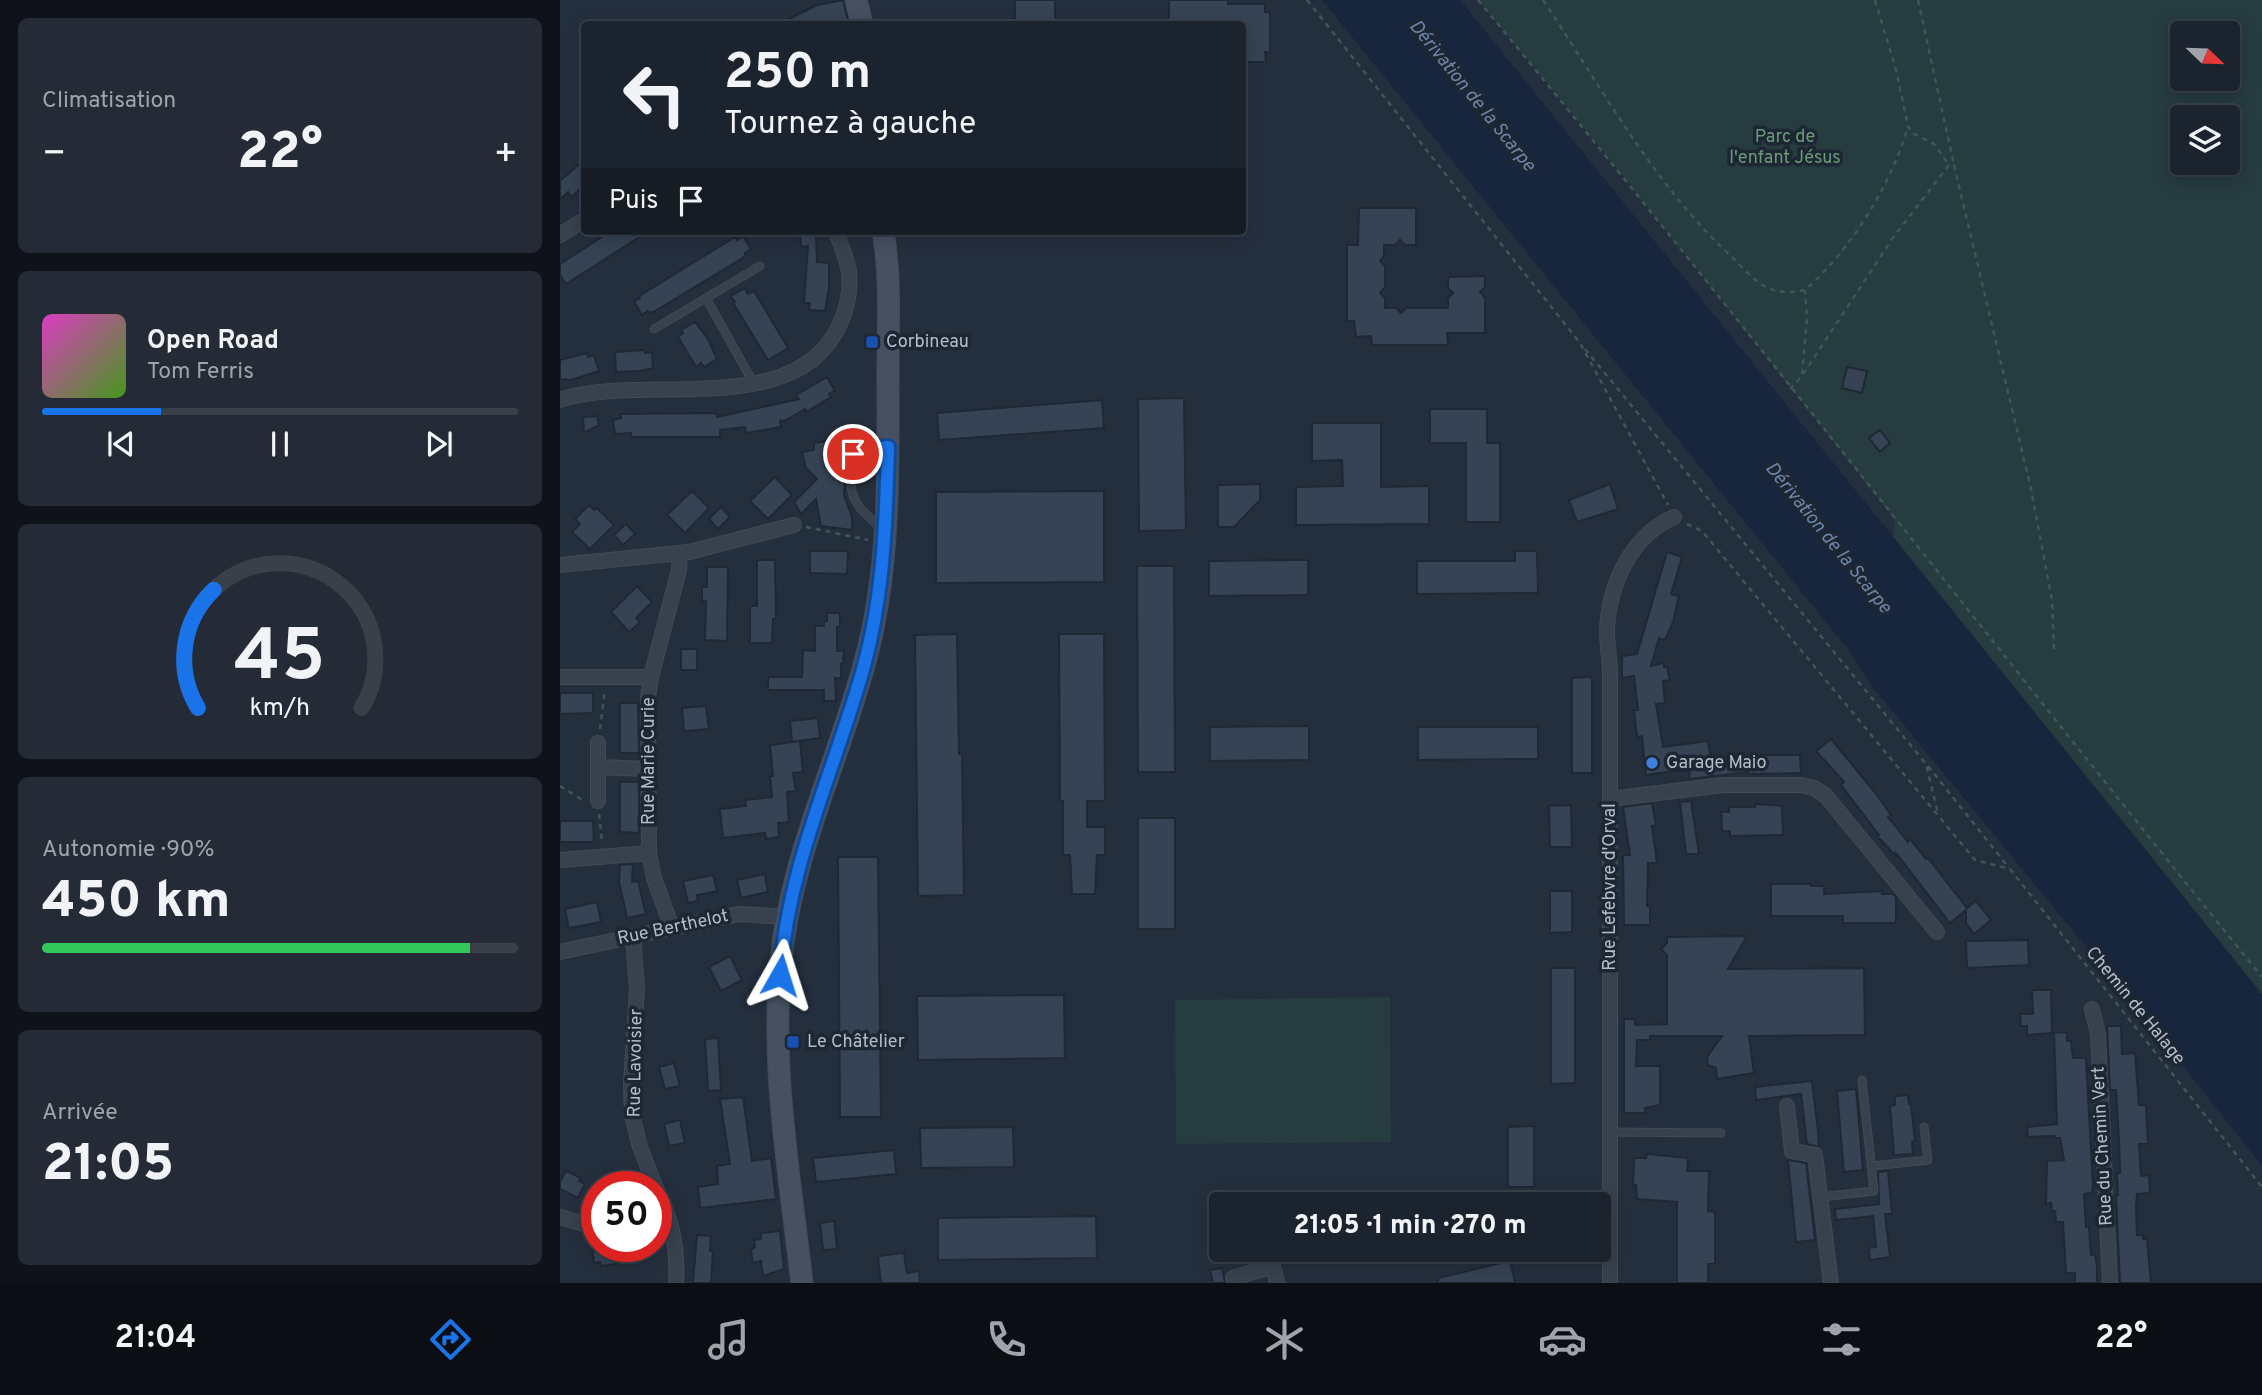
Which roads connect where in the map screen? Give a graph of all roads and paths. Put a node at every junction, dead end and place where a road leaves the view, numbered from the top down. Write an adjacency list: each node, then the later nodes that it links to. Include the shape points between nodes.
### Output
1 (856, 0): 8 (main road)
2 (870, 0): 9 (main road)
3 (1307, 0): 23 (path)
4 (1478, 0): 26 (path)
5 (1543, 0): 20 (path, via 1645,157 1699,226 1760,284 1776,291)
6 (1875, 0): 10 (path)
7 (1917, 0): 12 (path)
8 (861, 21)
9 (874, 21)
10 (1908, 126): 11 (path, via 1934,144); 20 (path, via 1896,162 1871,207 1835,260)
11 (1949, 164): 12 (path); 24 (path, via 1892,239)
12 (1954, 165): 34 (path, via 2031,489 2052,600)
13 (581, 222): 14 (street)
14 (560, 235)
15 (837, 235): 25 (street, via 849,279 845,310 834,336 812,360)
16 (883, 235): 19 (main road)
17 (890, 235): 19 (main road)
18 (760, 265): 21 (lane)
19 (887, 279): 28 (main road)
20 (1805, 290): 24 (path)
21 (706, 298): 22 (lane); 25 (lane)
22 (654, 329)
23 (1580, 343): 29 (path); 39 (path, Chemin de Halage)
24 (1802, 376): 26 (path)
25 (754, 384): 27 (street, via 604,390)
26 (1790, 388): 53 (path)
27 (560, 400)
28 (888, 447): 31 (main road); 31 (lane, via 853,454 850,481 858,509)
29 (1674, 517): 42 (street, Rue Lefebvre d'Orval, via 1638,543 1612,601 1607,630); 44 (path, via 1702,531)
30 (794, 525): 31 (path); 32 (street)
31 (885, 538): 48 (main road, via 865,661 807,834)
32 (680, 553): 33 (street); 37 (street, Rue Marie Curie)
33 (560, 565)
34 (2054, 651)
35 (560, 677): 36 (street)
36 (606, 677): 37 (street); 38 (path)
37 (651, 677): 41 (street, Rue Marie Curie)
38 (598, 743): 40 (street)
39 (1926, 764): 44 (path); 47 (path, Chemin de Halage)
40 (598, 767): 41 (street); 43 (street)
41 (648, 769): 45 (street, Rue Marie Curie)
42 (1610, 799): 50 (street, via 1715,786 1814,788 1826,796); 58 (street, Rue Lefebvre d'Orval)
43 (598, 801)
44 (1939, 817): 47 (path, via 1975,860)
45 (649, 853): 46 (street); 49 (street, Rue Marie Curie)
46 (560, 860)
47 (2010, 869): 62 (path, Chemin de Halage)
48 (788, 917): 49 (street, Rue Berthelot, via 739,914); 68 (main road, via 777,1042)
49 (672, 928): 51 (street, Rue Berthelot)
50 (1937, 932)
51 (633, 936): 52 (street, Rue Berthelot); 61 (street, Rue Lavoisier, via 637,1003 631,1108)
52 (560, 952)
53 (2262, 977)
54 (2092, 1009): 73 (street, Rue du Chemin Vert, via 2098,1034)
55 (1862, 1080): 60 (lane)
56 (1787, 1107): 63 (street, via 1792,1151 1815,1155)
57 (1924, 1127): 60 (lane, via 1927,1160)
58 (1610, 1132): 59 (lane); 71 (street, Rue Lefebvre d'Orval)
59 (1721, 1133)
60 (1872, 1166): 63 (lane, via 1874,1191)
61 (649, 1171)
62 (2262, 1187)
63 (1821, 1197): 72 (street)
64 (560, 1217): 65 (street)
65 (581, 1223)
66 (672, 1231): 67 (street, Rue Lavoisier)
67 (676, 1283)
68 (802, 1283)
69 (1235, 1283): 70 (street, via 1233,1278 1273,1266)
70 (1277, 1283)
71 (1610, 1283)
72 (1831, 1283)
73 (2110, 1283)

